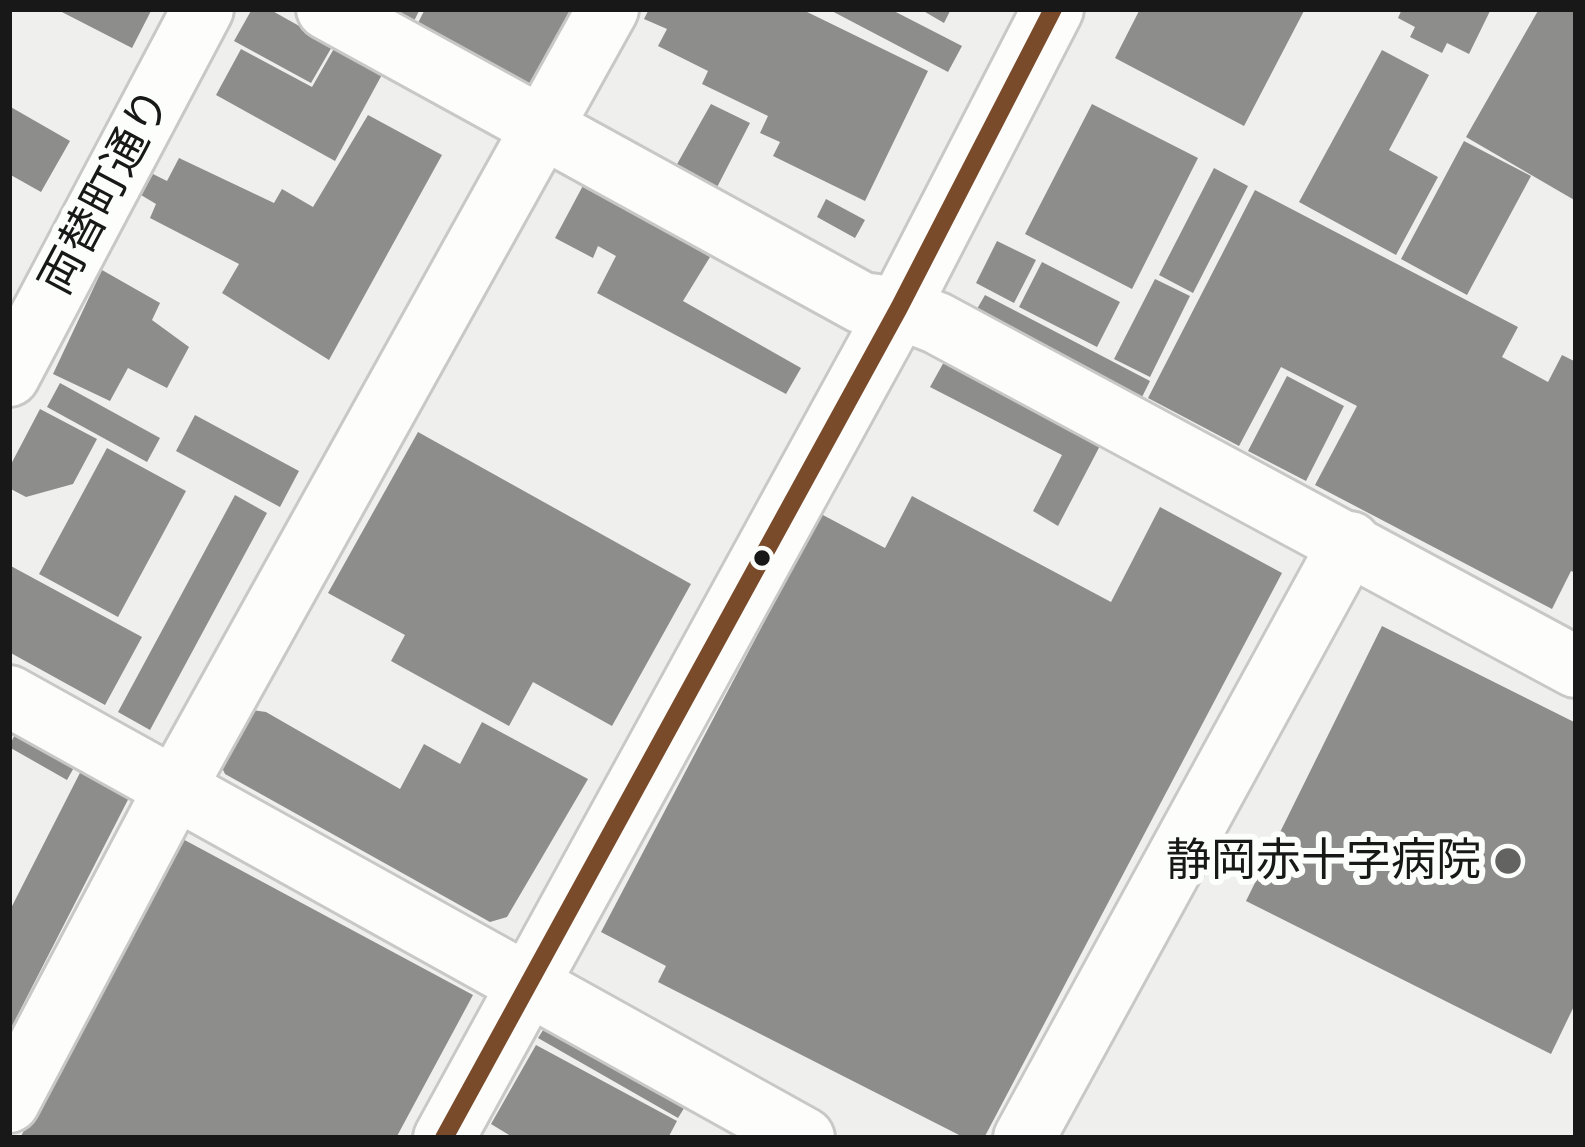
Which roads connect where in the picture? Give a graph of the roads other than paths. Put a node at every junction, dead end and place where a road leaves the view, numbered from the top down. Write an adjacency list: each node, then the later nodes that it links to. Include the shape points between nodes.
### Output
1 (203, 9): 7 (street, 両替町通り)
2 (328, 9): 5 (street)
3 (608, 9): 5 (street)
4 (1053, 9): 6 (street)
5 (545, 130): 6 (street, via 862,302); 11 (street)
6 (899, 308): 8 (street); 12 (street)
7 (9, 376)
8 (1350, 542): 9 (street); 16 (street)
9 (1576, 667)
10 (9, 696): 11 (street)
11 (174, 790): 12 (street); 13 (street)
12 (526, 984): 14 (street); 15 (street)
13 (9, 1102)
14 (445, 1138)
15 (805, 1138)
16 (1024, 1138)

